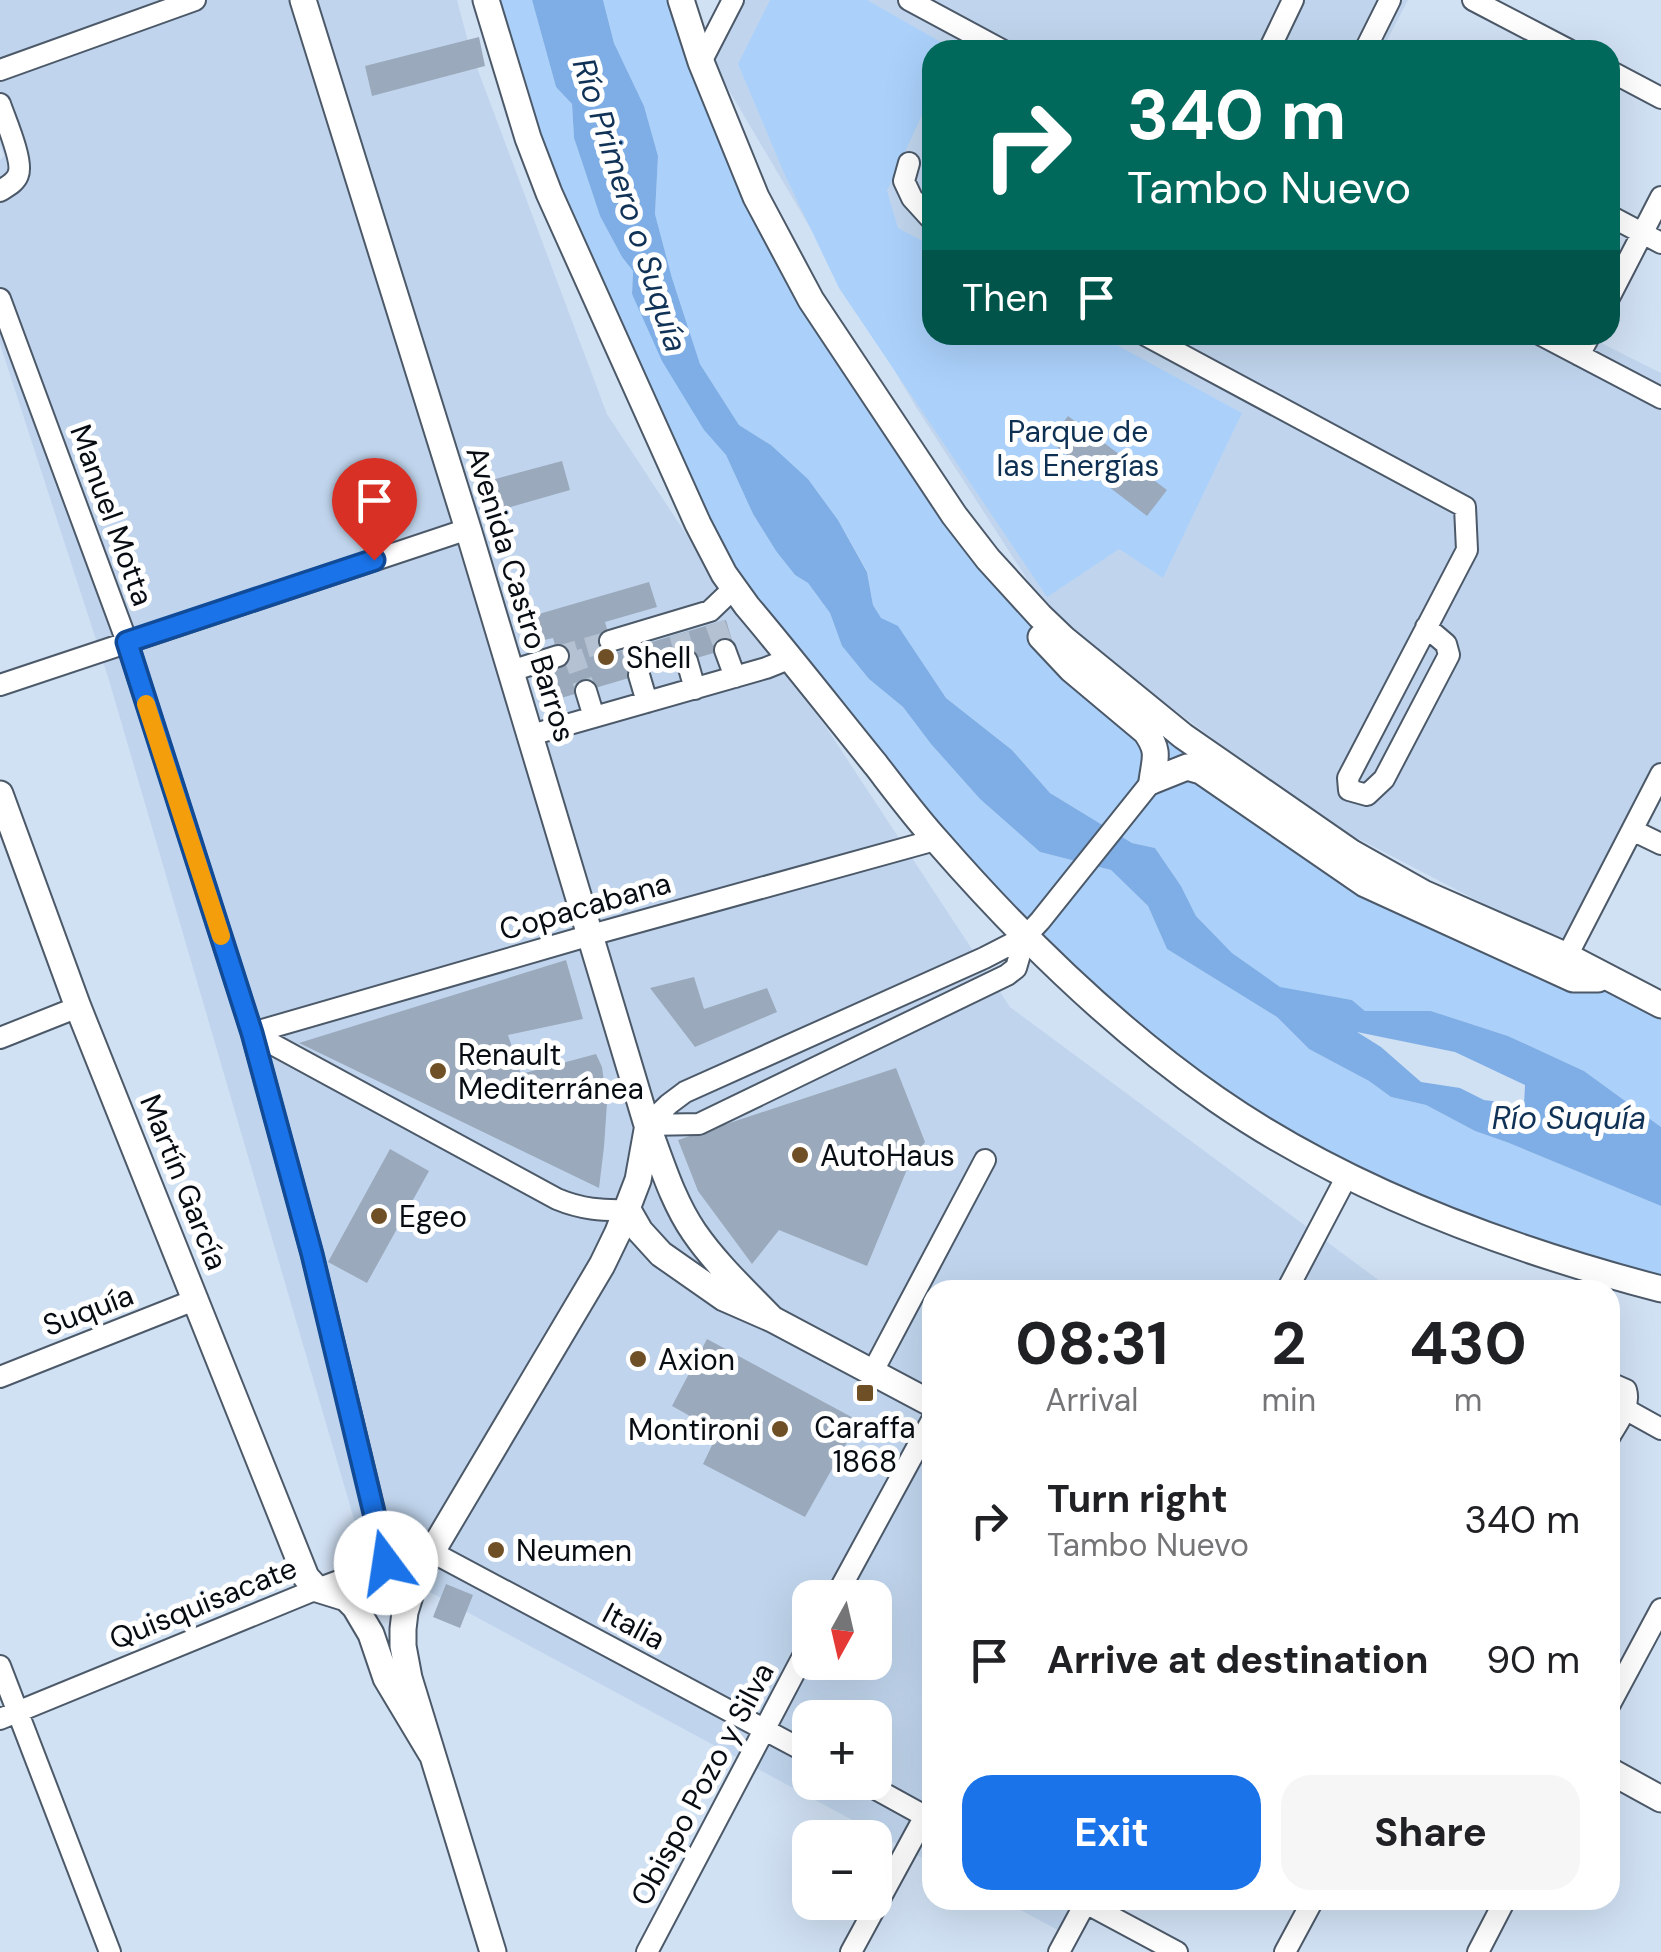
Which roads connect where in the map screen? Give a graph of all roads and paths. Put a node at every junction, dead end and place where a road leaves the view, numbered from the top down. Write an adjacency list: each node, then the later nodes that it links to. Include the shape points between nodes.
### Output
1 (195, 0): 15 (street)
2 (303, 0): 32 (main road, Avenida Castro Barros)
3 (486, 0): 34 (main road, via 550,193 698,524)
4 (681, 0): 14 (main road)
5 (733, 0): 14 (street)
6 (908, 0): 10 (street)
7 (1293, 0): 11 (street)
8 (1390, 0): 12 (street)
9 (1472, 0): 13 (street)
10 (983, 40)
11 (1274, 40)
12 (1370, 40)
13 (1550, 40)
14 (701, 62): 33 (main road, via 756,197 811,300)
15 (0, 70)
16 (1620, 76): 17 (street)
17 (1661, 98)
18 (0, 104): 20 (street, via 20,163 12,184)
19 (909, 164): 22 (street, via 904,181)
20 (0, 191)
21 (1661, 197): 24 (street)
22 (922, 209)
23 (1620, 221): 24 (street)
24 (1652, 238): 25 (street)
25 (1620, 282)
26 (0, 299): 36 (street, Manuel Motta)
27 (1181, 345): 35 (street, via 1465,507 1467,550)
28 (1559, 345): 30 (street)
29 (1585, 345): 30 (street)
30 (1579, 356): 31 (street)
31 (1661, 398)
32 (468, 529): 36 (street); 42 (main road, Avenida Castro Barros)
33 (988, 559): 52 (main road, via 1029,625 1146,732 1155,744); 59 (main road, via 1064,638 1153,712 1336,842 1398,880)
34 (734, 589): 37 (street, via 713,617); 40 (main road)
35 (1426, 627): 35 (street, via 1348,778 1349,790 1367,795 1384,779 1449,654)
36 (127, 642): 45 (street); 63 (street, Manuel Motta)
37 (622, 642)
38 (725, 650): 44 (street)
39 (558, 656): 42 (street)
40 (791, 658): 44 (street); 55 (main road)
41 (687, 661): 46 (street)
42 (512, 671): 50 (main road, Avenida Castro Barros)
43 (639, 675): 48 (street)
44 (735, 677): 46 (street)
45 (0, 685)
46 (695, 689): 48 (street)
47 (586, 691): 49 (street)
48 (647, 702): 49 (street)
49 (594, 717): 50 (street)
50 (531, 735): 58 (main road, Avenida Castro Barros)
51 (1661, 774): 54 (street)
52 (1155, 776): 57 (street); 60 (main road, via 1202,771 1365,884 1573,979)
53 (0, 794): 62 (main road, Martín García)
54 (1632, 830): 56 (street); 59 (street)
55 (936, 840): 57 (main road); 58 (street, Copacabana)
56 (1661, 844)
57 (1032, 929): 65 (street, via 984,958 685,1092); 65 (street, via 1007,976 699,1124); 67 (main road, via 1122,1024 1216,1100)
58 (591, 935): 63 (street, Copacabana); 65 (main road, Avenida Castro Barros)
59 (1566, 956): 60 (main road)
60 (1608, 978): 61 (main road)
61 (1661, 1005)
62 (78, 1007): 64 (street); 73 (main road, Martín García)
63 (252, 1033): 68 (street, via 557,1199 596,1211); 84 (street, Manuel Motta)
64 (0, 1038)
65 (648, 1125): 68 (main road, Avenida Castro Barros); 74 (main road, via 692,1230)
66 (985, 1160): 75 (street)
67 (1347, 1176): 71 (street); 72 (main road, via 1501,1242)
68 (628, 1210): 69 (main road); 70 (main road, Avenida Castro Barros)
69 (660, 1254): 70 (main road, via 633,1252); 74 (main road, via 724,1298)
70 (602, 1265): 83 (main road, Avenida Castro Barros)
71 (1292, 1280)
72 (1661, 1289)
73 (197, 1300): 76 (street, Suquía); 86 (main road, Martín García, via 306,1577)
74 (772, 1319): 75 (main road)
75 (872, 1373): 78 (main road)
76 (0, 1376)
77 (1620, 1387): 79 (street, via 1628,1397)
78 (922, 1399)
79 (1625, 1409): 80 (street); 81 (street)
80 (1620, 1418)
81 (1661, 1428)
82 (922, 1438): 85 (street)
83 (430, 1551): 84 (street, Quisquisacate); 92 (street, Italia); 94 (main road, Avenida Castro Barros, via 409,1597 402,1646)
84 (386, 1563): 86 (street, Quisquisacate)
85 (845, 1580)
86 (317, 1589): 91 (street, Quisquisacate); 94 (main road, via 355,1606 386,1678)
87 (1661, 1610): 90 (street)
88 (0, 1666): 91 (street)
89 (792, 1676): 92 (street, Obispo Pozo y Silva)
90 (1620, 1686)
91 (9, 1715): 104 (street)
92 (763, 1729): 93 (street, Italia); 106 (street, Obispo Pozo y Silva)
93 (792, 1744)
94 (432, 1753): 105 (main road)
95 (1620, 1776): 97 (main road)
96 (892, 1798): 98 (street)
97 (1661, 1798)
98 (922, 1814)
99 (922, 1830): 107 (street)
100 (1080, 1910): 108 (street)
101 (1100, 1910): 109 (street)
102 (1307, 1910): 110 (street)
103 (1500, 1910): 111 (street)
104 (110, 1952)
105 (493, 1952)
106 (646, 1952)
107 (851, 1952)
108 (1059, 1952)
109 (1177, 1952)
110 (1285, 1952)
111 (1478, 1952)

